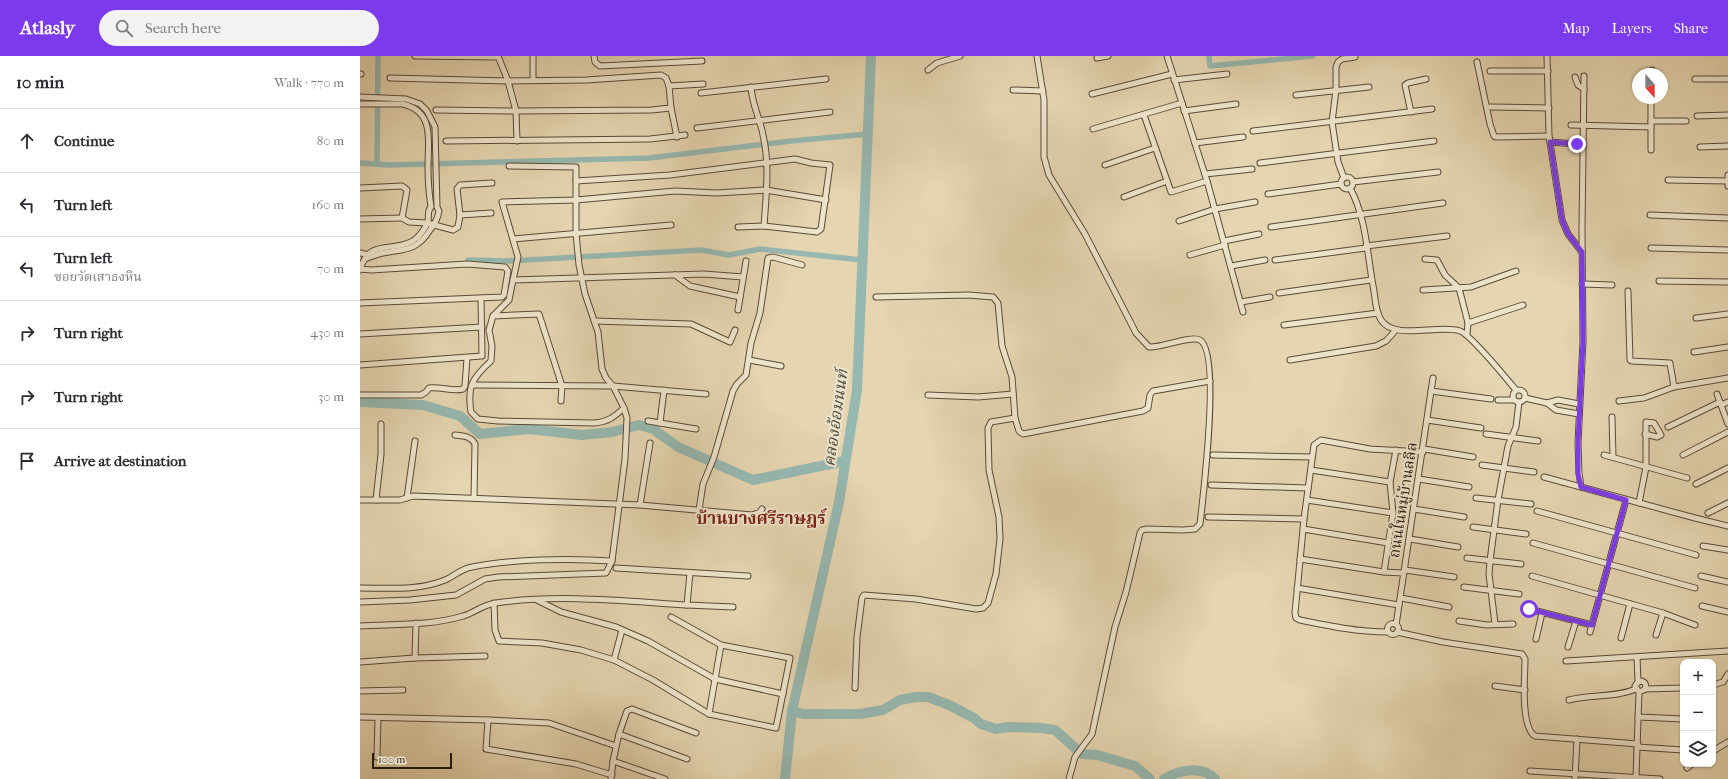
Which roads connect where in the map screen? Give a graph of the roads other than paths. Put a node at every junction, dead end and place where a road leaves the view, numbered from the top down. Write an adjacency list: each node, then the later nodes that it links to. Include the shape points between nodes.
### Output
1 (415, 56): 9 (street)
2 (533, 56): 26 (street)
3 (594, 56): 12 (street, via 595,62 600,66)
4 (960, 56): 14 (street, via 938,63)
5 (1037, 56): 36 (street)
6 (1108, 56): 11 (street)
7 (1167, 56): 17 (street)
8 (1547, 56): 16 (street)
9 (497, 57): 28 (street)
10 (1355, 57): 35 (street, via 1338,62)
11 (1097, 58)
12 (702, 61)
13 (1477, 62): 71 (street, via 1494,136)
14 (928, 70)
15 (1490, 71): 16 (street)
16 (1548, 71): 47 (street)
17 (1172, 74): 27 (street); 38 (street)
18 (1227, 74): 27 (street)
19 (1584, 76): 33 (street)
20 (1575, 77): 33 (street, via 1578,85)
21 (390, 78): 28 (street)
22 (1426, 78): 53 (street, via 1405,85)
23 (826, 79): 31 (street)
24 (1695, 79): 25 (street)
25 (1728, 79)
26 (533, 80): 28 (street); 30 (street, via 586,80 660,75 666,78)
27 (1174, 80): 42 (street)
28 (508, 81): 50 (street)
29 (702, 84): 30 (street)
30 (669, 86): 45 (street)
31 (751, 87): 37 (street); 57 (street, via 752,100)
32 (1369, 87): 35 (street)
33 (1584, 89): 62 (street)
34 (1013, 90): 36 (street)
35 (1336, 90): 39 (street); 59 (street)
36 (1043, 91): 191 (street, via 1044,157 1049,175 1085,234 1136,333 1149,347 1201,340 1209,362)
37 (701, 93)
38 (1092, 94)
39 (1296, 95)
40 (360, 97): 70 (street, via 406,98 420,104 432,120)
41 (360, 104): 69 (street, via 410,106 418,111 427,123)
42 (1182, 104): 51 (street); 54 (street)
43 (1236, 104): 51 (street)
44 (1652, 104): 60 (street)
45 (671, 108): 50 (street); 67 (street)
46 (1490, 108): 47 (street)
47 (1549, 108): 71 (street)
48 (1432, 109): 53 (street)
49 (436, 110): 50 (street)
50 (516, 111): 73 (street)
51 (1184, 111): 75 (street)
52 (830, 112): 57 (street)
53 (1411, 112): 59 (street)
54 (1144, 115): 64 (street); 79 (street)
55 (1728, 115): 56 (street)
56 (1697, 116)
57 (759, 120): 63 (street); 82 (street, via 764,135)
58 (1686, 121): 60 (street)
59 (1332, 122): 65 (street); 81 (street)
60 (1651, 124): 62 (street); 80 (street)
61 (1571, 125): 62 (street)
62 (1583, 125): 136 (street)
63 (697, 128)
64 (1093, 129)
65 (1253, 131)
66 (685, 135): 67 (street)
67 (677, 137): 73 (street)
68 (1243, 137): 75 (street)
69 (429, 138): 70 (street); 109 (street)
70 (436, 139): 110 (street)
71 (1550, 139): 76 (street); 136 (street, via 1562,220 1568,234)
72 (446, 141): 73 (street)
73 (517, 141)
74 (1434, 141): 81 (street)
75 (1195, 143): 88 (street)
76 (1577, 144)
77 (1728, 146): 78 (street)
78 (1700, 147)
79 (1155, 148): 84 (street); 93 (street)
80 (1651, 150)
81 (1336, 152): 83 (street); 90 (street)
82 (767, 162): 92 (street, via 670,175); 102 (street); 106 (street, via 795,159 830,165)
83 (1260, 163)
84 (1105, 164)
85 (509, 166): 92 (street, via 576,166)
86 (1252, 169): 88 (street)
87 (1438, 172): 96 (street)
88 (1205, 174): 94 (street)
89 (1728, 177): 95 (street)
90 (1344, 178): 96 (street, via 1348,177); 98 (street)
91 (1668, 180): 95 (street)
92 (576, 181): 105 (street)
93 (1167, 181): 94 (street, via 1171,192); 104 (street)
94 (1208, 181): 111 (street)
95 (1728, 181): 99 (street)
96 (1353, 182): 101 (street)
97 (492, 183): 114 (street, via 458,186 456,189)
98 (1341, 184): 101 (street, via 1344,188); 103 (street)
99 (1728, 186)
100 (360, 188): 118 (street, via 405,187)
101 (1350, 188): 115 (street)
102 (766, 190): 105 (street, via 717,193 675,191); 106 (street); 125 (street)
103 (1268, 194)
104 (1124, 197)
105 (576, 200): 128 (street); 131 (street, via 502,202)
106 (826, 200): 125 (street, via 821,229 817,232)
107 (1255, 202): 111 (street)
108 (1443, 203): 115 (street)
109 (431, 207): 110 (street); 113 (street, via 428,210)
110 (437, 207): 117 (street, via 439,213)
111 (1215, 209): 121 (street); 132 (street)
112 (490, 213): 114 (street)
113 (429, 214): 117 (street, via 432,217); 122 (street)
114 (460, 215): 124 (street, via 456,229)
115 (1362, 215): 127 (street); 133 (street)
116 (1650, 215): 119 (street)
117 (436, 216): 124 (street)
118 (402, 218): 120 (street); 122 (street, via 409,222)
119 (1728, 218)
120 (360, 219)
121 (1179, 221)
122 (428, 223): 124 (street); 139 (street, via 414,240 379,248)
123 (671, 224): 128 (street)
124 (433, 225): 139 (street, via 417,245 406,250)
125 (764, 226): 126 (street)
126 (738, 227)
127 (1271, 227)
128 (576, 233): 131 (street); 149 (street)
129 (1259, 234): 132 (street)
130 (1447, 236): 133 (street)
131 (513, 239): 151 (street, via 518,257)
132 (1225, 243): 138 (street); 145 (street)
133 (1366, 247): 142 (street); 152 (street)
134 (1651, 248): 135 (street)
135 (1728, 250)
136 (1582, 252): 155 (street)
137 (360, 253): 139 (street)
138 (1190, 255)
139 (368, 257): 146 (street)
140 (1425, 259): 157 (street, via 1437,260 1445,275)
141 (1265, 260): 145 (street)
142 (1275, 260)
143 (746, 262): 150 (street)
144 (802, 265): 185 (street, via 768,258 760,313)
145 (1232, 266): 165 (street)
146 (360, 270): 164 (street, via 467,264 507,268 504,295 499,298)
147 (1516, 272): 157 (street, via 1480,285)
148 (675, 275): 149 (street); 150 (street); 161 (street, via 690,286)
149 (582, 277): 151 (street); 174 (street)
150 (743, 277): 161 (street)
151 (513, 280): 172 (street, via 509,300)
152 (1372, 280): 160 (street); 170 (street)
153 (1659, 281): 154 (street)
154 (1728, 282)
155 (1582, 284): 156 (street); 213 (street, via 1583,341)
156 (1612, 285)
157 (1459, 288): 158 (street); 175 (street)
158 (1423, 290)
159 (1628, 291): 195 (street, via 1630,360 1670,363)
160 (1279, 293)
161 (740, 297): 168 (street)
162 (876, 297): 200 (street, via 994,297 998,303 1002,346 1012,377)
163 (1270, 297): 165 (street)
164 (481, 298): 166 (street); 177 (street)
165 (1241, 302): 169 (street)
166 (360, 303)
167 (1523, 305): 175 (street)
168 (738, 310)
169 (1243, 312)
170 (1378, 313): 176 (street); 179 (street, via 1381,321)
171 (1728, 314): 173 (street)
172 (493, 316): 192 (street, via 489,330 491,361 473,379); 193 (street, via 539,314)
173 (1696, 318)
174 (594, 321): 178 (street, via 691,324 730,342); 194 (street, via 598,332 602,369)
175 (1468, 323): 181 (street)
176 (1284, 325)
177 (482, 327): 180 (street); 184 (street, via 483,354 480,358)
178 (735, 330)
179 (1395, 331): 181 (street, via 1452,330); 186 (street, via 1386,341 1376,346)
180 (360, 334)
181 (1467, 334): 197 (street)
182 (1728, 347): 183 (street)
183 (1694, 352)
184 (467, 358): 187 (street); 203 (street, via 465,386 458,391 434,387 421,395)
185 (749, 360): 188 (street); 272 (street, via 746,375 733,391 714,457 703,484)
186 (1290, 360)
187 (360, 365)
188 (781, 366)
189 (1434, 378): 198 (street, ถนนในหมู่บ้านลลิล)
190 (1728, 378): 195 (street)
191 (1210, 381): 216 (street, via 1153,391 1148,408 1143,411 1030,434 1018,430); 390 (street, via 1209,446 1200,524 1195,529 1146,528 1140,533 1115,627 1092,734 1075,757)
192 (472, 385): 193 (street); 214 (street, via 469,401 471,412 478,419 594,423 605,422)
193 (562, 386): 194 (street); 207 (street)
194 (613, 386): 196 (street); 214 (street)
195 (1674, 387): 209 (street, via 1650,397)
196 (664, 390): 199 (street); 220 (street)
197 (1516, 390): 204 (street, via 1523,391); 208 (street, via 1512,396)
198 (1431, 391): 205 (street); 218 (street, ถนนในหมู่บ้านลลิล)
199 (706, 394)
200 (1013, 394): 202 (street, via 978,397); 216 (street)
201 (1717, 394): 212 (street)
202 (928, 395)
203 (360, 396)
204 (1525, 398): 208 (street); 211 (street)
205 (1491, 399)
206 (1498, 400): 208 (street)
207 (561, 401)
208 (1517, 401): 230 (street, via 1519,411)
209 (1619, 401)
210 (1728, 402): 212 (street)
211 (1547, 403): 213 (street, via 1558,400); 215 (street, via 1556,410)
212 (1720, 403): 222 (street); 223 (street)
213 (1579, 404): 215 (street)
214 (624, 408): 267 (street, via 627,418)
215 (1579, 414): 255 (street, via 1578,474)
216 (1014, 418): 359 (street, via 991,422 988,428 989,470 999,517 1000,539 994,585 988,603 983,608 976,609 916,599 864,595 857,637)
217 (1612, 418): 241 (street)
218 (1427, 420): 224 (street); 235 (street, ถนนในหมู่บ้านลลิล)
219 (648, 421): 220 (street)
220 (660, 423): 225 (street)
221 (380, 424): 261 (street, via 381,454)
222 (1728, 424)
223 (1668, 427)
224 (1481, 428)
225 (696, 429)
226 (1728, 432): 238 (street)
227 (1486, 434): 230 (street)
228 (1645, 434): 243 (street)
229 (455, 435): 258 (street, via 469,437 475,444)
230 (1512, 437): 232 (street); 244 (street)
231 (415, 441): 257 (street)
232 (1538, 441)
233 (650, 443): 269 (street)
234 (1396, 450): 235 (street); 239 (street, via 1370,449 1321,440 1314,445); 251 (street)
235 (1424, 450): 240 (street); 250 (street, ถนนในหมู่บ้านลลิล)
236 (1213, 455): 239 (street)
237 (1604, 455): 241 (street)
238 (1683, 455)
239 (1312, 457): 246 (street)
240 (1474, 457)
241 (1613, 457): 243 (street)
242 (1482, 465): 244 (street)
243 (1646, 467): 249 (street); 265 (street)
244 (1504, 468): 247 (street); 263 (street)
245 (1728, 468): 252 (street)
246 (1311, 470): 251 (street); 256 (street)
247 (1534, 472)
248 (1544, 477): 255 (street)
249 (1687, 478)
250 (1419, 480): 254 (street); 271 (street, ถนนในหมู่บ้านลลิล)
251 (1390, 482): 274 (street)
252 (1696, 484)
253 (1211, 485): 256 (street)
254 (1469, 487)
255 (1581, 487): 264 (street)
256 (1308, 488): 262 (street)
257 (407, 498): 258 (street); 261 (street)
258 (474, 498): 267 (street)
259 (1476, 498): 263 (street)
260 (360, 500): 261 (street)
261 (376, 500)
262 (1307, 500): 274 (street); 278 (street)
263 (1498, 500): 268 (street); 282 (street)
264 (1626, 500): 265 (street); 283 (street)
265 (1638, 503): 279 (street)
266 (1728, 503): 275 (street)
267 (620, 504): 269 (street); 294 (street)
268 (1531, 504)
269 (640, 505): 272 (street)
270 (762, 509): 272 (street, via 752,515)
271 (1414, 509): 277 (street); 285 (street, ถนนในหมู่บ้านลลิล)
272 (699, 510)
273 (1537, 510): 283 (street)
274 (1393, 513): 286 (street)
275 (1708, 513)
276 (1208, 517): 278 (street)
277 (1464, 517)
278 (1304, 520): 281 (street)
279 (1728, 526)
280 (1473, 527): 282 (street)
281 (1303, 529): 286 (street); 293 (street)
282 (1494, 529): 284 (street); 295 (street)
283 (1617, 533): 291 (street); 297 (street)
284 (1526, 534)
285 (1410, 539): 289 (street); 299 (street, ถนนในหมู่บ้านลลิล)
286 (1388, 543): 300 (street)
287 (1533, 543): 297 (street)
288 (1703, 546): 290 (street)
289 (1458, 547)
290 (1728, 550)
291 (1696, 556)
292 (1467, 558): 295 (street)
293 (1300, 559): 300 (street); 309 (street)
294 (612, 561): 308 (street, via 489,565 458,571 446,580 424,586); 316 (street, via 606,573 498,577 485,579 456,595)
295 (1490, 561): 296 (street); 311 (street)
296 (1521, 564)
297 (1609, 564): 310 (street); 313 (street)
298 (616, 568): 301 (street)
299 (1404, 571): 300 (street); 305 (street); 314 (street, ถนนในหมู่บ้านลลิล)
300 (1384, 572)
301 (690, 573): 302 (street); 319 (street)
302 (748, 576)
303 (1532, 576): 313 (street)
304 (1701, 576): 306 (street)
305 (1454, 577)
306 (1728, 582)
307 (1464, 587): 311 (street)
308 (360, 588)
309 (1297, 588): 320 (street); 339 (street, via 1295,612 1296,618 1300,620 1363,631)
310 (1695, 588)
311 (1491, 591): 312 (street); 332 (street)
312 (1519, 594)
313 (1600, 596): 318 (street); 336 (street)
314 (1401, 598): 320 (street, ถนนในหมู่บ้านลลิล); 323 (street)
315 (536, 599): 317 (street); 319 (street); 338 (street, via 561,612)
316 (360, 602)
317 (494, 603): 331 (street, via 463,616); 351 (street, via 495,630 499,641 542,643 581,650)
318 (1630, 604): 327 (street); 343 (street)
319 (687, 605): 322 (street)
320 (1399, 605): 335 (street, ถนนในหมู่บ้านลลิล)
321 (1702, 606): 325 (street)
322 (733, 607)
323 (1449, 607)
324 (1529, 609): 326 (street)
325 (1728, 612)
326 (1542, 613): 330 (street); 344 (street)
327 (1664, 613): 334 (street); 342 (street)
328 (671, 617): 345 (street)
329 (1459, 621): 332 (street)
330 (1576, 621): 336 (street); 346 (street)
331 (416, 623): 337 (street); 350 (street)
332 (1495, 624): 333 (street)
333 (1513, 624)
334 (1695, 624)
335 (1396, 625): 339 (street, via 1388,626); 340 (street)
336 (1592, 625): 341 (street)
337 (360, 626)
338 (622, 630): 351 (street); 355 (street, via 648,641)
339 (1388, 632): 340 (street, via 1394,635)
340 (1397, 632): 363 (street, via 1522,654 1525,659)
341 (1590, 632)
342 (1656, 635)
343 (1621, 638)
344 (1536, 639)
345 (721, 646): 355 (street); 366 (street, via 790,658)
346 (1568, 646)
347 (1728, 651): 349 (street)
348 (485, 656): 350 (street)
349 (1637, 657): 352 (street); 356 (street)
350 (415, 658): 353 (street)
351 (614, 660): 368 (street)
352 (1566, 661)
353 (360, 662)
354 (1728, 674): 357 (street, via 1723,682)
355 (715, 679): 366 (street); 368 (street)
356 (1638, 682): 361 (street, via 1645,683); 364 (street)
357 (1716, 684)
358 (1495, 686): 363 (street)
359 (855, 688)
360 (1680, 688): 361 (street)
361 (1645, 689): 364 (street)
362 (403, 690): 365 (street)
363 (1525, 690): 376 (street, via 1525,712 1528,729 1532,734)
364 (1637, 690): 367 (street, via 1624,694 1583,696); 370 (street)
365 (360, 691)
366 (783, 694): 368 (street, via 776,728)
367 (1569, 700)
368 (709, 714)
369 (360, 717): 371 (street)
370 (1638, 717): 372 (street); 378 (street)
371 (378, 718): 373 (street); 382 (street)
372 (1680, 719)
373 (488, 720): 379 (street, via 549,723); 387 (street, via 486,749 576,764)
374 (696, 733): 375 (street, via 632,709 627,711)
375 (619, 734): 379 (street); 383 (street)
376 (1578, 739): 378 (street); 386 (street)
377 (1728, 742): 380 (street)
378 (1637, 745): 381 (street); 388 (street)
379 (616, 746): 384 (street)
380 (1716, 749)
381 (1680, 750)
382 (376, 757)
383 (687, 759)
384 (613, 761): 387 (street); 389 (street)
385 (1530, 771): 386 (street)
386 (1576, 776): 388 (street)
387 (611, 777)
388 (1636, 777): 391 (street)
389 (665, 779)
390 (1069, 779)
391 (1660, 779)

